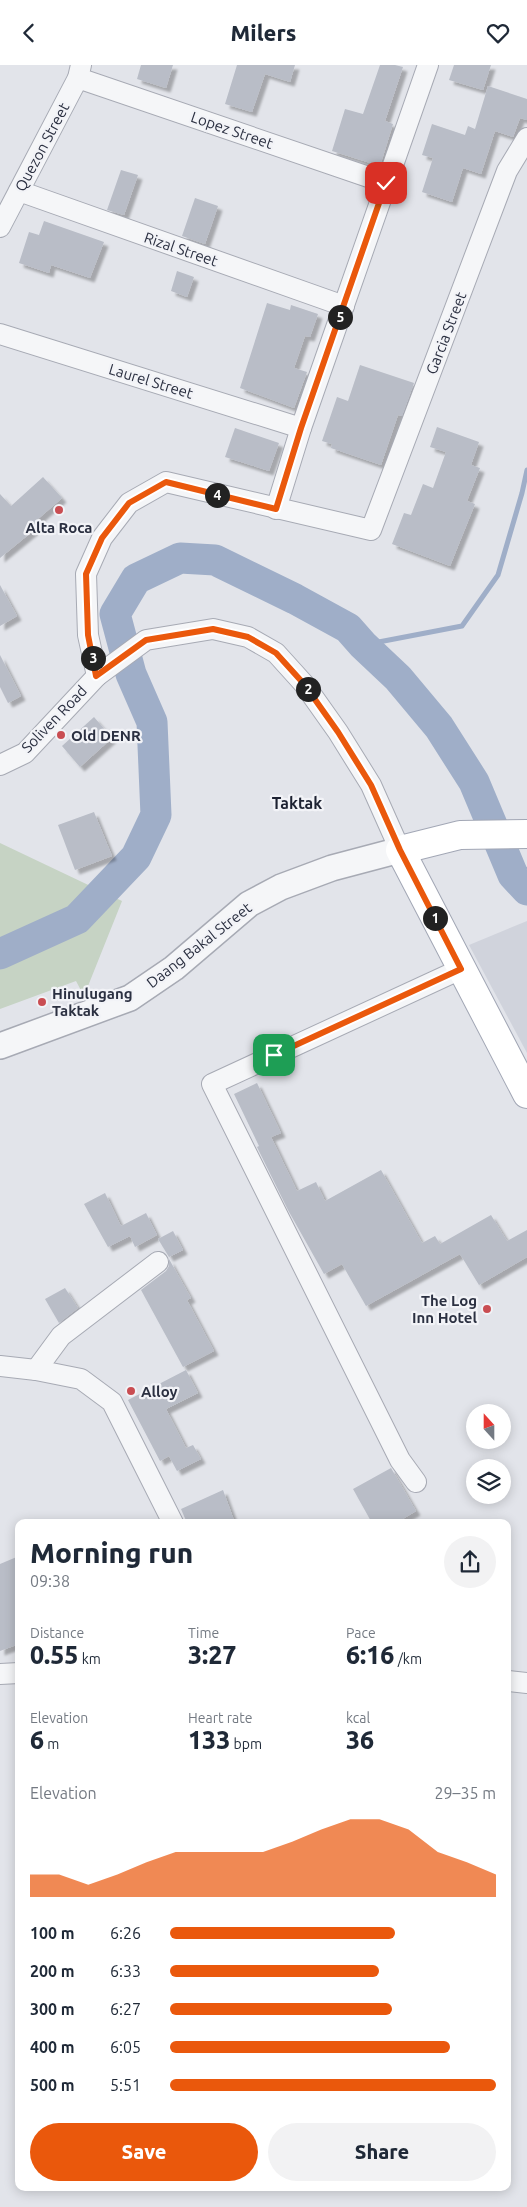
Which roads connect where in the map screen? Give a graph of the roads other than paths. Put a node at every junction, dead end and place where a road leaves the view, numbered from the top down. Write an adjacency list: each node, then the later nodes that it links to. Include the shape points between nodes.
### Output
1 (428, 65): 4 (street)
2 (80, 71): 4 (street, Lopez Street); 5 (street, Quezon Street)
3 (527, 138): 10 (street, Garcia Street, via 507,171 371,530)
4 (386, 183): 7 (street)
5 (18, 191): 6 (street, Quezon Street); 7 (street, Rizal Street)
6 (0, 227)
7 (344, 306): 9 (street)
8 (0, 334): 9 (street, Laurel Street)
9 (301, 428): 10 (street)
10 (276, 509): 11 (street, via 166,482 129,503 102,538 86,574 88,635)
11 (101, 672): 12 (street, Soliven Road, via 25,753); 14 (street, Soliven Road, via 146,640 213,629 248,637 276,653 304,684 338,732 371,785)
12 (0, 765)
13 (527, 834): 14 (main road, via 460,835)
14 (400, 850): 15 (main road); 16 (street, Daang Bakal Street, via 281,887 249,904 174,968 130,998)
15 (461, 969): 17 (main road); 21 (street, via 212,1084 400,1460)
16 (0, 1046)
17 (527, 1093)
18 (158, 1262): 20 (street, via 61,1336)
19 (0, 1366): 20 (street)
20 (36, 1370): 22 (street, via 81,1379 112,1401)
21 (416, 1482)
22 (171, 1519)
23 (15, 1673): 24 (street)
24 (0, 1674)
25 (511, 1681): 26 (street)
26 (527, 1683)

